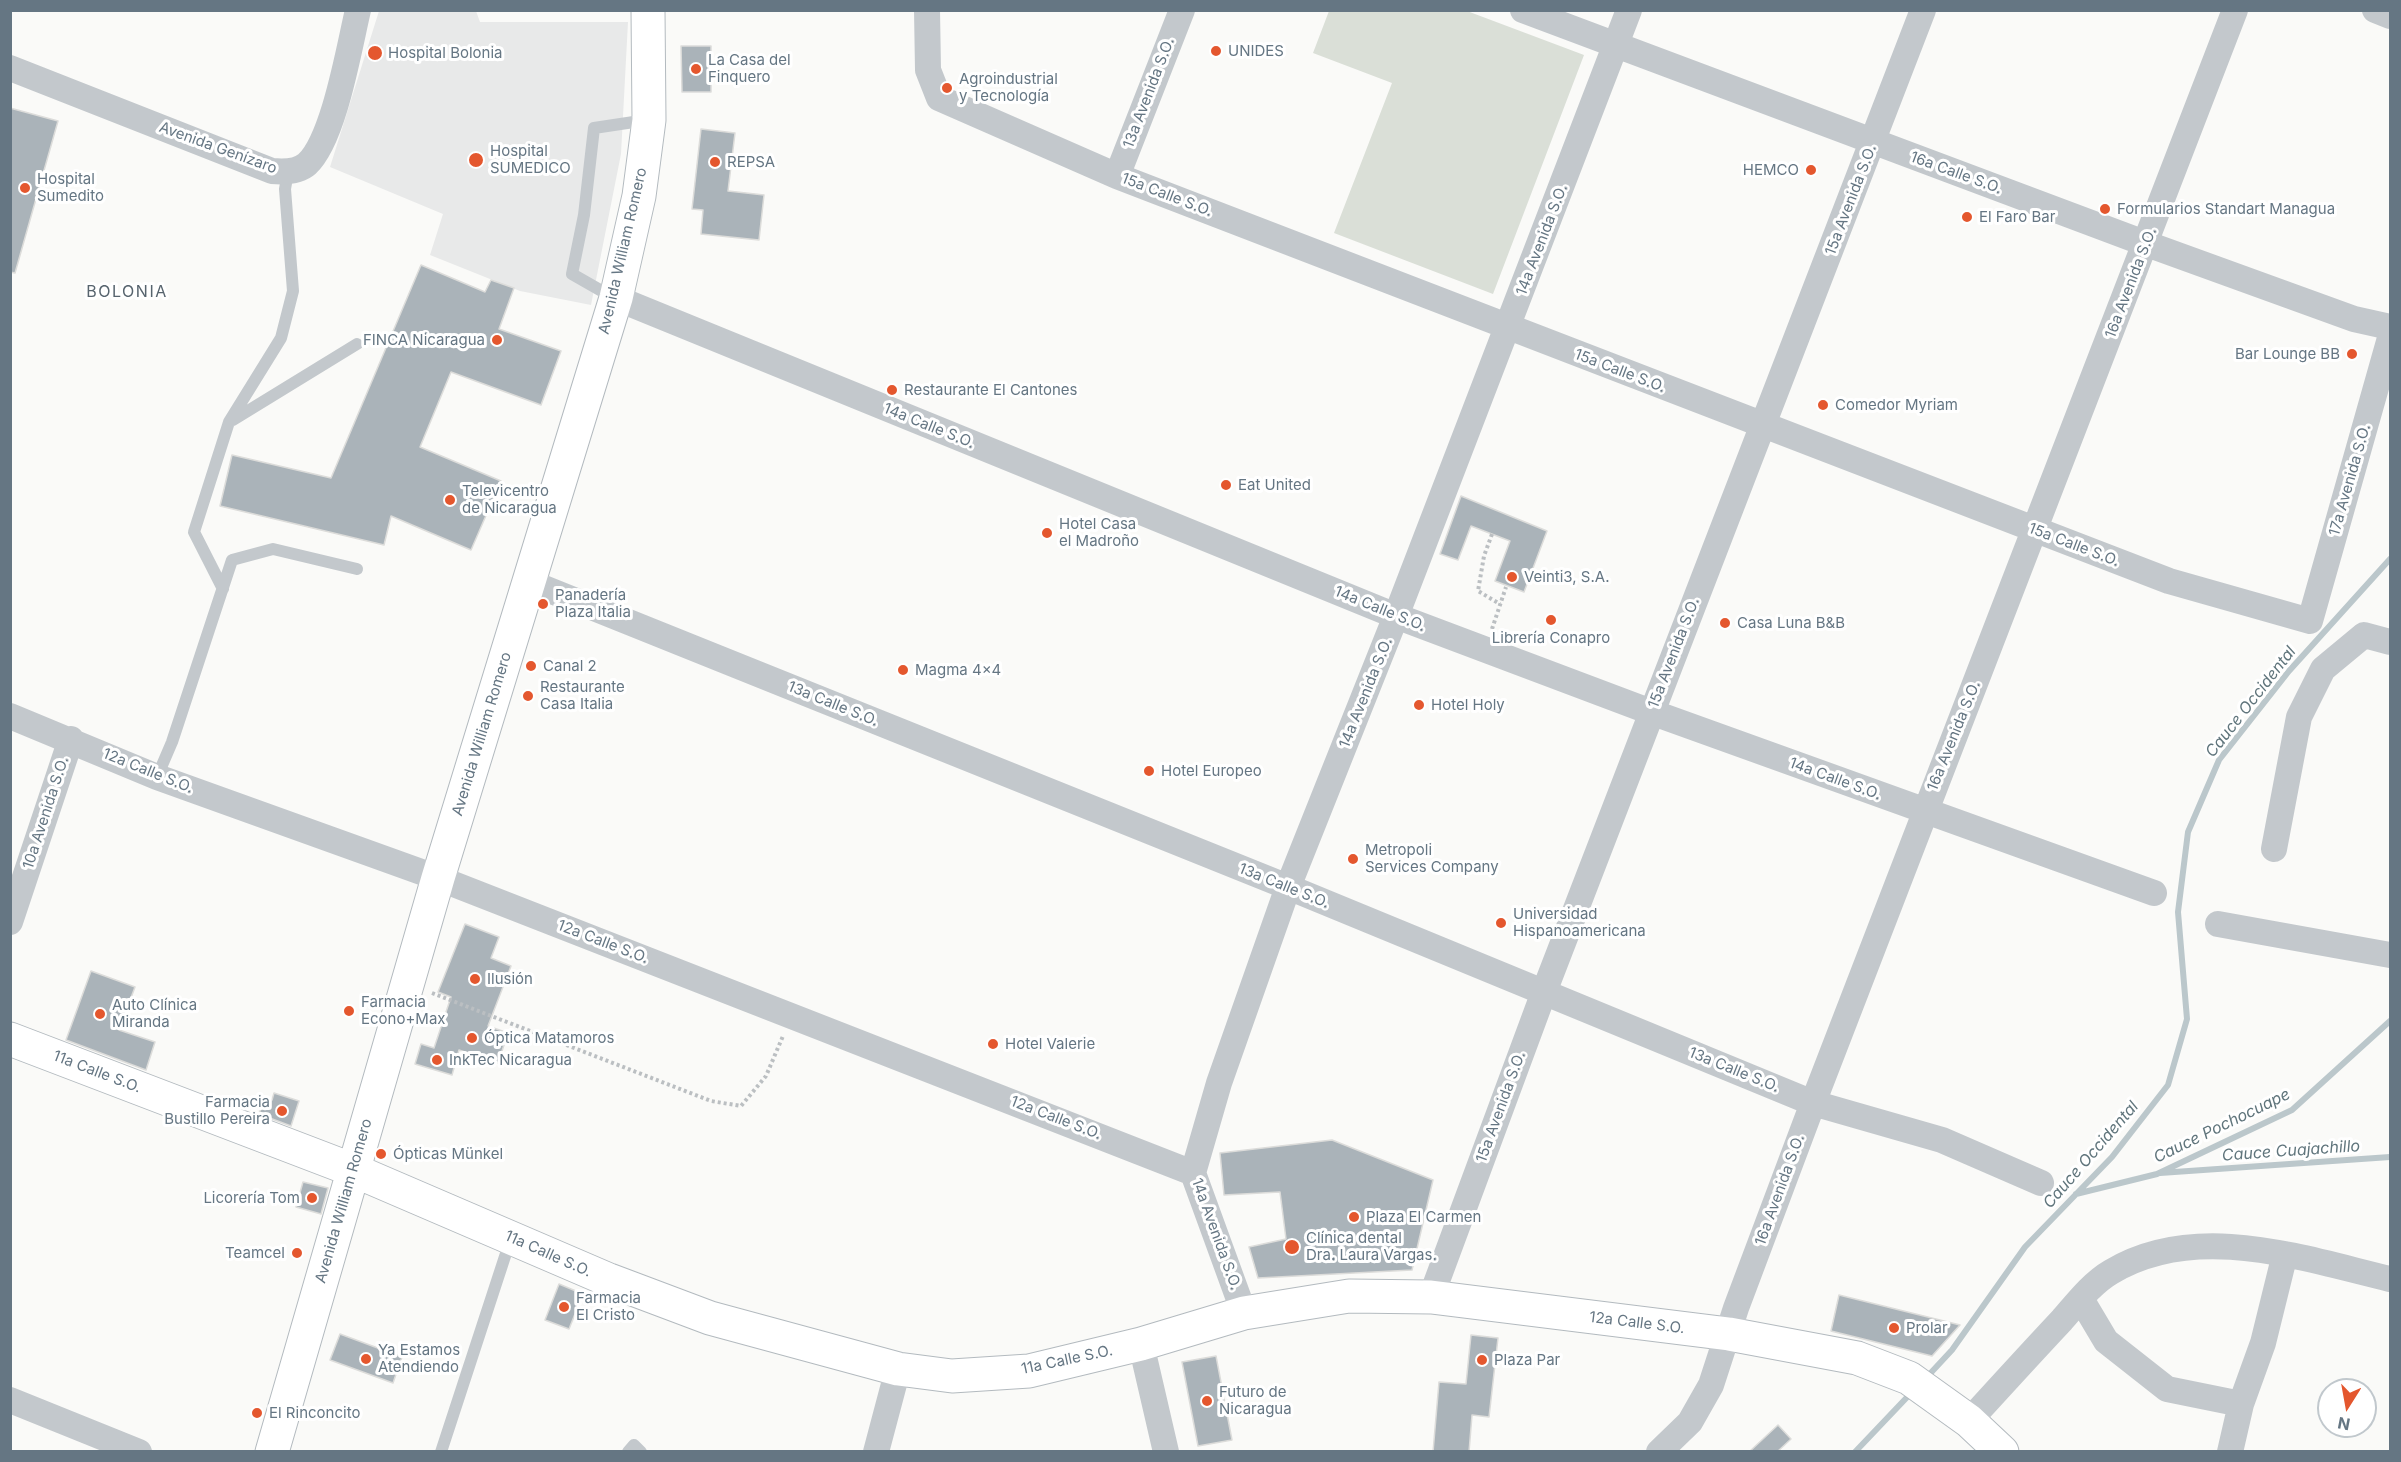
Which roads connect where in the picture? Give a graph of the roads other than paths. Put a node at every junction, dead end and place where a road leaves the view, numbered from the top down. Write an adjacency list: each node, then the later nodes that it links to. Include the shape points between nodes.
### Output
1 (358, 10): 15 (street, Avenida Genízaro, via 321,146 306,165)
2 (648, 10): 13 (street, Avenida William Romero)
3 (927, 10): 16 (street, 15a Calle S.O., via 928,70 939,98)
4 (1182, 10): 16 (street, 13a Avenida S.O.)
5 (1524, 10): 11 (street, 16a Calle S.O.)
6 (1629, 10): 11 (street, 14a Avenida S.O.)
7 (1923, 10): 14 (street, 15a Avenida S.O.)
8 (2235, 10): 17 (street, 16a Avenida S.O.)
9 (2375, 10): 10 (street)
10 (2391, 16)
11 (1616, 46): 14 (street, 16a Calle S.O.); 20 (street, 14a Avenida S.O.)
12 (10, 68): 15 (street, Avenida Genízaro, via 272,171)
13 (648, 120): 18 (street, Avenida William Romero, via 639,196); 18 (lane, via 594,128 584,215 572,274)
14 (1873, 142): 17 (street, 16a Calle S.O.); 24 (street, 15a Avenida S.O.)
15 (288, 172): 23 (lane, via 285,189 293,291 280,338)
16 (1117, 176): 20 (street, 15a Calle S.O.)
17 (2147, 244): 19 (street, 16a Calle S.O., via 2355,319); 25 (street, 16a Avenida S.O.)
18 (615, 298): 27 (street, Avenida William Romero); 29 (street, 14a Calle S.O.)
19 (2391, 327)
20 (1508, 328): 24 (street, 15a Calle S.O.); 29 (street, 14a Avenida S.O.)
21 (2391, 338): 30 (street, 17a Avenida S.O.)
22 (357, 344): 23 (lane)
23 (229, 422): 28 (lane, via 194,532)
24 (1763, 424): 25 (street, 15a Calle S.O.); 32 (street, 15a Avenida S.O.)
25 (2035, 530): 30 (street, 15a Calle S.O., via 2169,581); 36 (street, 16a Avenida S.O.)
26 (357, 569): 28 (lane, via 273,549 232,560)
27 (529, 582): 38 (street, Avenida William Romero); 39 (street, 13a Calle S.O.)
28 (223, 589): 35 (lane)
29 (1396, 616): 32 (street, 14a Calle S.O.); 39 (street, 14a Avenida S.O.)
30 (2310, 621)
31 (2391, 642): 37 (street, via 2364,635 2324,669 2299,717)
32 (1651, 712): 36 (street, 14a Calle S.O.); 44 (street, 15a Avenida S.O.)
33 (10, 716): 34 (street, 12a Calle S.O.)
34 (71, 739): 35 (street, 12a Calle S.O.); 41 (street, 10a Avenida S.O.)
35 (157, 777): 38 (street, 12a Calle S.O.)
36 (1924, 811): 40 (street, 14a Calle S.O.); 46 (street, 16a Avenida S.O.)
37 (2274, 849)
38 (438, 878): 47 (street, Avenida William Romero); 48 (street, 12a Calle S.O.)
39 (1288, 887): 44 (street, 13a Calle S.O.); 48 (street, 14a Avenida S.O., via 1219,1083)
40 (2154, 893)
41 (10, 922)
42 (2218, 924): 43 (street)
43 (2391, 955)
44 (1544, 992): 46 (street, 13a Calle S.O.); 53 (street, 15a Avenida S.O.)
45 (10, 1039): 47 (street, 11a Calle S.O.)
46 (1812, 1103): 49 (street, 13a Calle S.O., via 1942,1140); 56 (street, 16a Avenida S.O.)
47 (353, 1170): 50 (street, 11a Calle S.O.); 63 (street, Avenida William Romero)
48 (1193, 1173): 55 (street, 14a Avenida S.O.)
49 (2041, 1183)
50 (511, 1237): 58 (street, 11a Calle S.O., via 710,1318); 64 (lane)
51 (2285, 1254): 52 (street); 54 (street, via 2226,1245 2154,1252 2109,1272); 60 (street, via 2263,1342)
52 (2391, 1279)
53 (1431, 1297): 55 (street, 12a Calle S.O., via 1349,1296); 56 (street, 12a Calle S.O.)
54 (2081, 1299): 60 (street, via 2106,1341 2167,1389); 61 (street)
55 (1244, 1312): 57 (street, 11a Calle S.O.)
56 (1729, 1334): 61 (street, 12a Calle S.O., via 1857,1358 1909,1378); 69 (street, 16a Avenida S.O., via 1701,1406)
57 (1141, 1344): 58 (street, 11a Calle S.O., via 1029,1371 952,1376); 68 (street)
58 (898, 1369): 67 (street)
59 (10, 1401): 62 (street)
60 (2241, 1404): 71 (street)
61 (1969, 1421): 70 (street, 12a Calle S.O.)
62 (139, 1452)
63 (272, 1452)
64 (441, 1452)
65 (628, 1452): 66 (lane, via 634,1444)
66 (641, 1452)
67 (876, 1452)
68 (1166, 1452)
69 (1659, 1452)
70 (2002, 1452)
71 (2230, 1452)

